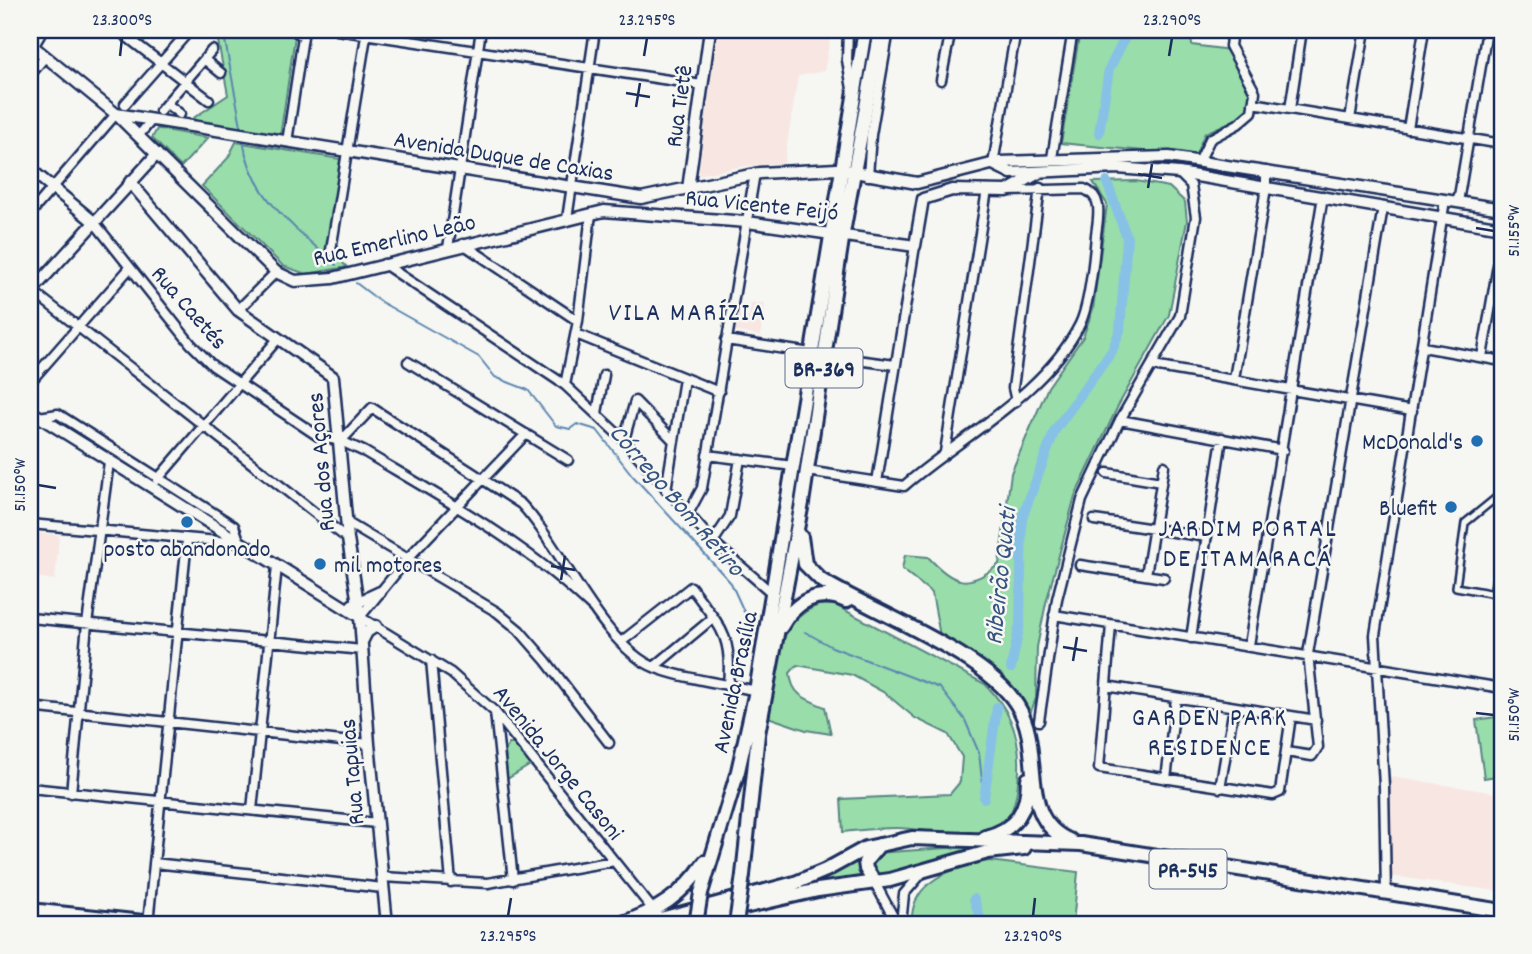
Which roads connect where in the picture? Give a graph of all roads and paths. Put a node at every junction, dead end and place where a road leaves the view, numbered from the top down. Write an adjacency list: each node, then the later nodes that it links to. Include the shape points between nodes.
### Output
1 (43, 30): 23 (street)
2 (190, 30): 28 (street)
3 (293, 30): 22 (street)
4 (337, 30): 21 (street)
5 (481, 30): 25 (street)
6 (595, 30): 29 (street)
7 (710, 30): 34 (street, Rua Tietê)
8 (848, 30): 35 (street)
9 (865, 30): 35 (highway, Avenida Brasília / BR-369)
10 (880, 30): 52 (highway, Avenida Brasília / BR-369)
11 (889, 30): 46 (street)
12 (951, 30): 32 (street)
13 (1016, 30): 57 (street)
14 (1073, 30): 53 (street)
15 (1232, 30): 37 (street, via 1230,46 1255,92)
16 (1302, 30): 39 (street)
17 (1365, 30): 42 (street)
18 (1424, 30): 44 (street)
19 (1487, 30): 47 (street)
20 (121, 31): 28 (street)
21 (367, 32): 25 (street); 50 (street)
22 (303, 33): 48 (street)
23 (31, 46): 26 (street, Avenida Duque de Caxias)
24 (212, 50): 27 (street)
25 (478, 51): 29 (street); 59 (street)
26 (45, 57): 31 (street); 40 (street, Avenida Duque de Caxias)
27 (205, 60): 30 (street); 33 (street)
28 (162, 63): 33 (street); 38 (street)
29 (589, 68): 34 (street); 69 (street)
30 (221, 74)
31 (30, 75)
32 (941, 80)
33 (186, 81): 36 (street); 41 (street, via 163,107)
34 (702, 85): 72 (street, Rua Tietê)
35 (853, 97): 60 (highway, Avenida Brasília / BR-369)
36 (209, 100)
37 (1253, 103): 39 (street); 54 (street, via 1252,112 1238,124 1210,139)
38 (125, 104)
39 (1290, 110): 42 (street)
40 (116, 114): 43 (street, Avenida Duque de Caxias); 45 (street, Rua Emerlino Leão); 68 (street)
41 (180, 114)
42 (1350, 119): 44 (street)
43 (151, 121): 45 (street); 48 (street, Avenida Duque de Caxias)
44 (1408, 129): 47 (street)
45 (139, 135): 51 (street, Rua Emerlino Leão)
46 (871, 135): 52 (highway); 65 (street)
47 (1469, 138): 49 (street); 80 (street)
48 (287, 142): 50 (street, Avenida Duque de Caxias)
49 (1502, 144)
50 (349, 152): 59 (street, Avenida Duque de Caxias); 98 (street)
51 (157, 154): 66 (street); 103 (street, Rua Emerlino Leão)
52 (859, 155): 65 (highway, Avenida Brasília / BR-369)
53 (1052, 158): 55 (street, Avenida Duque de Caxias); 57 (street, Avenida Duque de Caxias)
54 (1199, 162): 56 (street, via 1169,158); 61 (street)
55 (1085, 163): 56 (street); 63 (street)
56 (1127, 163): 64 (street)
57 (993, 164): 63 (street, via 1011,173); 67 (street, Avenida Duque de Caxias)
58 (30, 169): 68 (street, Rua Caetés)
59 (461, 170): 69 (street, Avenida Duque de Caxias); 97 (street)
60 (840, 170): 62 (street, Avenida Duque de Caxias); 65 (street, Avenida Duque de Caxias); 92 (highway, Avenida Brasília / BR-369)
61 (1266, 171): 71 (street); 79 (street)
62 (755, 173): 72 (street, Avenida Duque de Caxias); 90 (street)
63 (1039, 173): 74 (street)
64 (1179, 173): 71 (street); 119 (street, via 1191,185 1196,217 1191,256 1180,316)
65 (862, 175): 67 (street, Avenida Duque de Caxias); 92 (highway, Avenida Brasília / BR-369)
66 (130, 182): 89 (street); 106 (street, Rua dos Açores)
67 (917, 183): 78 (street)
68 (52, 187): 84 (street); 89 (street, Rua Caetés)
69 (571, 187): 75 (street, Avenida Duque de Caxias); 88 (street)
70 (1040, 188): 74 (street); 129 (street, via 1013,388); 129 (street, via 1093,193 1099,202 1095,254 1081,321 1061,357)
71 (1266, 188): 76 (street); 122 (street)
72 (688, 189): 77 (street, Avenida Duque de Caxias)
73 (987, 190): 74 (street); 78 (street, via 952,190); 141 (street)
74 (1007, 191)
75 (605, 192): 77 (street, Avenida Duque de Caxias); 83 (street)
76 (1323, 196): 81 (street); 126 (street)
77 (645, 198): 86 (street)
78 (923, 199): 96 (street)
79 (1445, 200): 80 (street); 87 (street)
80 (1458, 202): 82 (street)
81 (1383, 207): 87 (street); 128 (street)
82 (1502, 209)
83 (604, 211): 85 (street, Rua Emerlino Leão); 86 (street, Rua Vicente Feijó)
84 (30, 214)
85 (590, 214): 88 (street, Rua Emerlino Leão); 107 (street)
86 (648, 214): 90 (street, Rua Vicente Feijó)
87 (1442, 217): 91 (street); 112 (street)
88 (567, 219): 93 (street, Rua Emerlino Leão)
89 (94, 222): 102 (street, Rua Caetés); 105 (street)
90 (747, 222): 92 (street, Rua Vicente Feijó); 111 (street)
91 (1502, 228)
92 (837, 232): 96 (street, Rua Vicente Feijó); 113 (highway, Avenida Brasília / BR-369); 114 (highway, Avenida Brasília / BR-369)
93 (478, 241): 95 (street, Rua Emerlino Leão); 100 (street)
94 (1502, 242): 115 (street)
95 (463, 244): 97 (street, Rua Emerlino Leão); 100 (street)
96 (915, 246): 118 (street)
97 (448, 248): 99 (street, Rua Emerlino Leão)
98 (331, 250)
99 (400, 260): 101 (street, Rua Emerlino Leão); 104 (street)
100 (489, 262): 107 (street)
101 (384, 264): 103 (street, Rua Emerlino Leão, via 317,281 295,281); 104 (street)
102 (129, 269): 108 (street); 125 (street, Rua Caetés, via 191,344)
103 (276, 272): 106 (street)
104 (407, 281): 124 (street)
105 (30, 291): 108 (street)
106 (238, 310): 110 (street, Rua dos Açores)
107 (578, 321): 109 (street)
108 (77, 328): 123 (street); 134 (street)
109 (576, 334): 121 (street); 124 (street)
110 (277, 340): 125 (street); 138 (street, Rua dos Açores, via 333,377)
111 (726, 340): 113 (street); 127 (street)
112 (1423, 347): 115 (street); 130 (street)
113 (811, 353): 146 (highway, Avenida Brasília / BR-369)
114 (826, 356): 118 (street); 148 (highway, Avenida Brasília / BR-369)
115 (1482, 357): 116 (street)
116 (1502, 360)
117 (408, 362): 135 (street)
118 (895, 365): 152 (street)
119 (1153, 366): 122 (street); 133 (street)
120 (604, 374): 131 (street)
121 (684, 379): 127 (street); 139 (street)
122 (1234, 379): 126 (street)
123 (30, 382)
124 (565, 385): 131 (street)
125 (237, 386): 134 (street); 138 (street, Rua Caetés, via 318,436)
126 (1293, 390): 128 (street); 140 (street)
127 (719, 392): 142 (street)
128 (1351, 400): 130 (street); 197 (street)
129 (1016, 401): 141 (street)
130 (1412, 411): 200 (street, via 1375,635)
131 (597, 413): 137 (street)
132 (34, 414): 145 (street, Avenida Jorge Casoni); 150 (street, Avenida Jorge Casoni, via 58,414)
133 (1120, 420): 136 (street); 183 (street, via 1082,500)
134 (201, 426): 150 (street); 166 (street)
135 (526, 434): 144 (street); 151 (street)
136 (1222, 438): 140 (street); 165 (street)
137 (624, 440): 139 (street, via 635,401); 155 (street)
138 (341, 441): 151 (street, via 372,408); 158 (street, Rua Caetés); 161 (street, Rua dos Açores)
139 (674, 441): 155 (street)
140 (1283, 450): 195 (street)
141 (944, 452): 152 (street, via 904,486)
142 (707, 455): 143 (street); 159 (street, via 699,496)
143 (740, 459): 146 (street); 168 (street, via 730,516)
144 (568, 460)
145 (109, 462): 154 (street, Avenida Jorge Casoni); 164 (street)
146 (793, 466): 178 (highway, Avenida Brasília / BR-369)
147 (1164, 466): 153 (street)
148 (807, 471): 152 (street); 157 (highway, Avenida Brasília / BR-369)
149 (1107, 473): 153 (street)
150 (158, 478): 154 (street); 169 (street, Avenida Jorge Casoni, via 234,526)
151 (484, 478): 158 (street); 182 (street, via 521,504 538,523)
152 (877, 482)
153 (1161, 482): 163 (street)
154 (151, 487): 169 (street, Avenida Jorge Casoni)
155 (666, 490): 159 (street)
156 (1502, 493): 177 (street, via 1465,523 1455,587)
157 (802, 503): 191 (highway, Avenida Brasília / BR-369); 230 (highway, via 801,552 812,573 980,666 1004,687 1020,708 1031,737 1039,812 1053,831)
158 (456, 508): 171 (street); 182 (street, Rua Caetés, via 548,567)
159 (688, 514): 168 (street)
160 (1094, 520): 163 (street)
161 (346, 522): 166 (street, Rua dos Açores); 171 (street)
162 (30, 524): 164 (street)
163 (1154, 529): 165 (street); 174 (street)
164 (99, 532): 167 (street); 187 (street)
165 (1207, 537): 192 (street)
166 (348, 539): 181 (street, Rua dos Açores)
167 (187, 540): 169 (street); 190 (street)
168 (713, 542): 178 (street)
169 (240, 543): 173 (street, Avenida Jorge Casoni)
170 (1502, 548): 177 (street)
171 (409, 557): 176 (street); 217 (street, via 497,611 519,630)
172 (1080, 565): 174 (street)
173 (276, 566): 180 (street, Avenida Jorge Casoni); 193 (street)
174 (1146, 575): 175 (street)
175 (1164, 578)
176 (380, 592): 181 (street)
177 (1493, 593): 179 (street)
178 (774, 594): 206 (highway, Avenida Brasília / BR-369)
179 (1501, 595)
180 (341, 605): 181 (street); 184 (street, Avenida Jorge Casoni)
181 (363, 605): 184 (street, Rua dos Açores); 189 (street)
182 (594, 609): 194 (street)
183 (1054, 615): 188 (street); 214 (street)
184 (360, 617): 189 (street, Avenida Jorge Casoni); 196 (street, Rua Tapuias)
185 (30, 618): 187 (street)
186 (713, 618): 194 (street, via 691,587); 199 (street); 202 (street, via 730,647)
187 (88, 624): 190 (street); 210 (street)
188 (1111, 625): 192 (street); 203 (street)
189 (376, 626): 196 (street, via 367,632); 198 (street, Avenida Jorge Casoni)
190 (179, 632): 193 (street); 215 (street)
191 (777, 636): 227 (highway, via 799,603 829,596 842,599 977,670 1000,692 1020,724 1026,746 1024,805 1009,828); 250 (highway, Avenida Brasília / BR-369, bridge, via 754,762)
192 (1191, 638): 195 (street)
193 (269, 641): 196 (street); 216 (street)
194 (621, 642): 199 (street)
195 (1249, 645): 197 (street)
196 (362, 647): 218 (street, Rua Tapuias)
197 (1308, 654): 200 (street); 213 (street)
198 (431, 660): 201 (street, Avenida Jorge Casoni); 204 (street)
199 (654, 667): 202 (street)
200 (1375, 667): 205 (street); 238 (street)
201 (451, 673): 204 (street); 211 (street, Avenida Jorge Casoni)
202 (729, 684): 206 (street)
203 (1106, 686): 207 (street); 220 (street, via 1099,768)
204 (433, 688): 235 (street)
205 (1502, 688)
206 (756, 691): 229 (highway, Avenida Brasília / BR-369)
207 (1176, 699): 209 (street); 220 (street)
208 (30, 707): 210 (street)
209 (1234, 707): 212 (street); 222 (street)
210 (79, 712): 215 (street); 223 (street)
211 (495, 712): 231 (street, Avenida Jorge Casoni); 234 (street)
212 (1291, 716): 213 (street); 219 (street)
213 (1316, 720): 219 (street, via 1317,751 1312,756)
214 (1039, 721)
215 (167, 723): 216 (street); 224 (street)
216 (260, 732): 218 (street); 225 (street)
217 (609, 743)
218 (369, 744): 226 (street, Rua Tapuias)
219 (1286, 752): 222 (street, via 1280,792)
220 (1166, 779): 222 (street)
221 (30, 788): 223 (street)
222 (1220, 788)
223 (71, 793): 224 (street)
224 (160, 801): 225 (street); 232 (street)
225 (252, 810): 226 (street)
226 (376, 823): 236 (street, Rua Tapuias)
227 (964, 840): 228 (highway, PR-545); 230 (highway, PR-545)
228 (885, 842): 237 (highway, via 872,850 865,862); 247 (highway, via 795,883)
229 (715, 843): 240 (highway, via 680,894); 249 (highway, Avenida Brasília / BR-369, bridge)
230 (1081, 844): 238 (highway, PR-545)
231 (614, 861): 234 (street); 240 (street, Avenida Jorge Casoni)
232 (154, 863): 236 (street); 243 (street)
233 (927, 869): 237 (highway, PR-545); 242 (highway, PR-545, via 988,852 1063,850); 251 (street, via 906,890)
234 (513, 880): 235 (street)
235 (451, 882): 236 (street)
236 (382, 883): 245 (street, Rua Tapuias)
237 (875, 883): 248 (highway, via 818,890); 251 (street)
238 (1386, 892): 241 (highway, PR-545)
239 (30, 909): 243 (highway)
240 (654, 911): 246 (highway)
241 (1502, 911)
242 (1502, 919)
243 (148, 923): 244 (highway)
244 (162, 924)
245 (387, 924)
246 (620, 924)
247 (642, 924)
248 (670, 924)
249 (696, 924)
250 (736, 924)
251 (899, 924)

